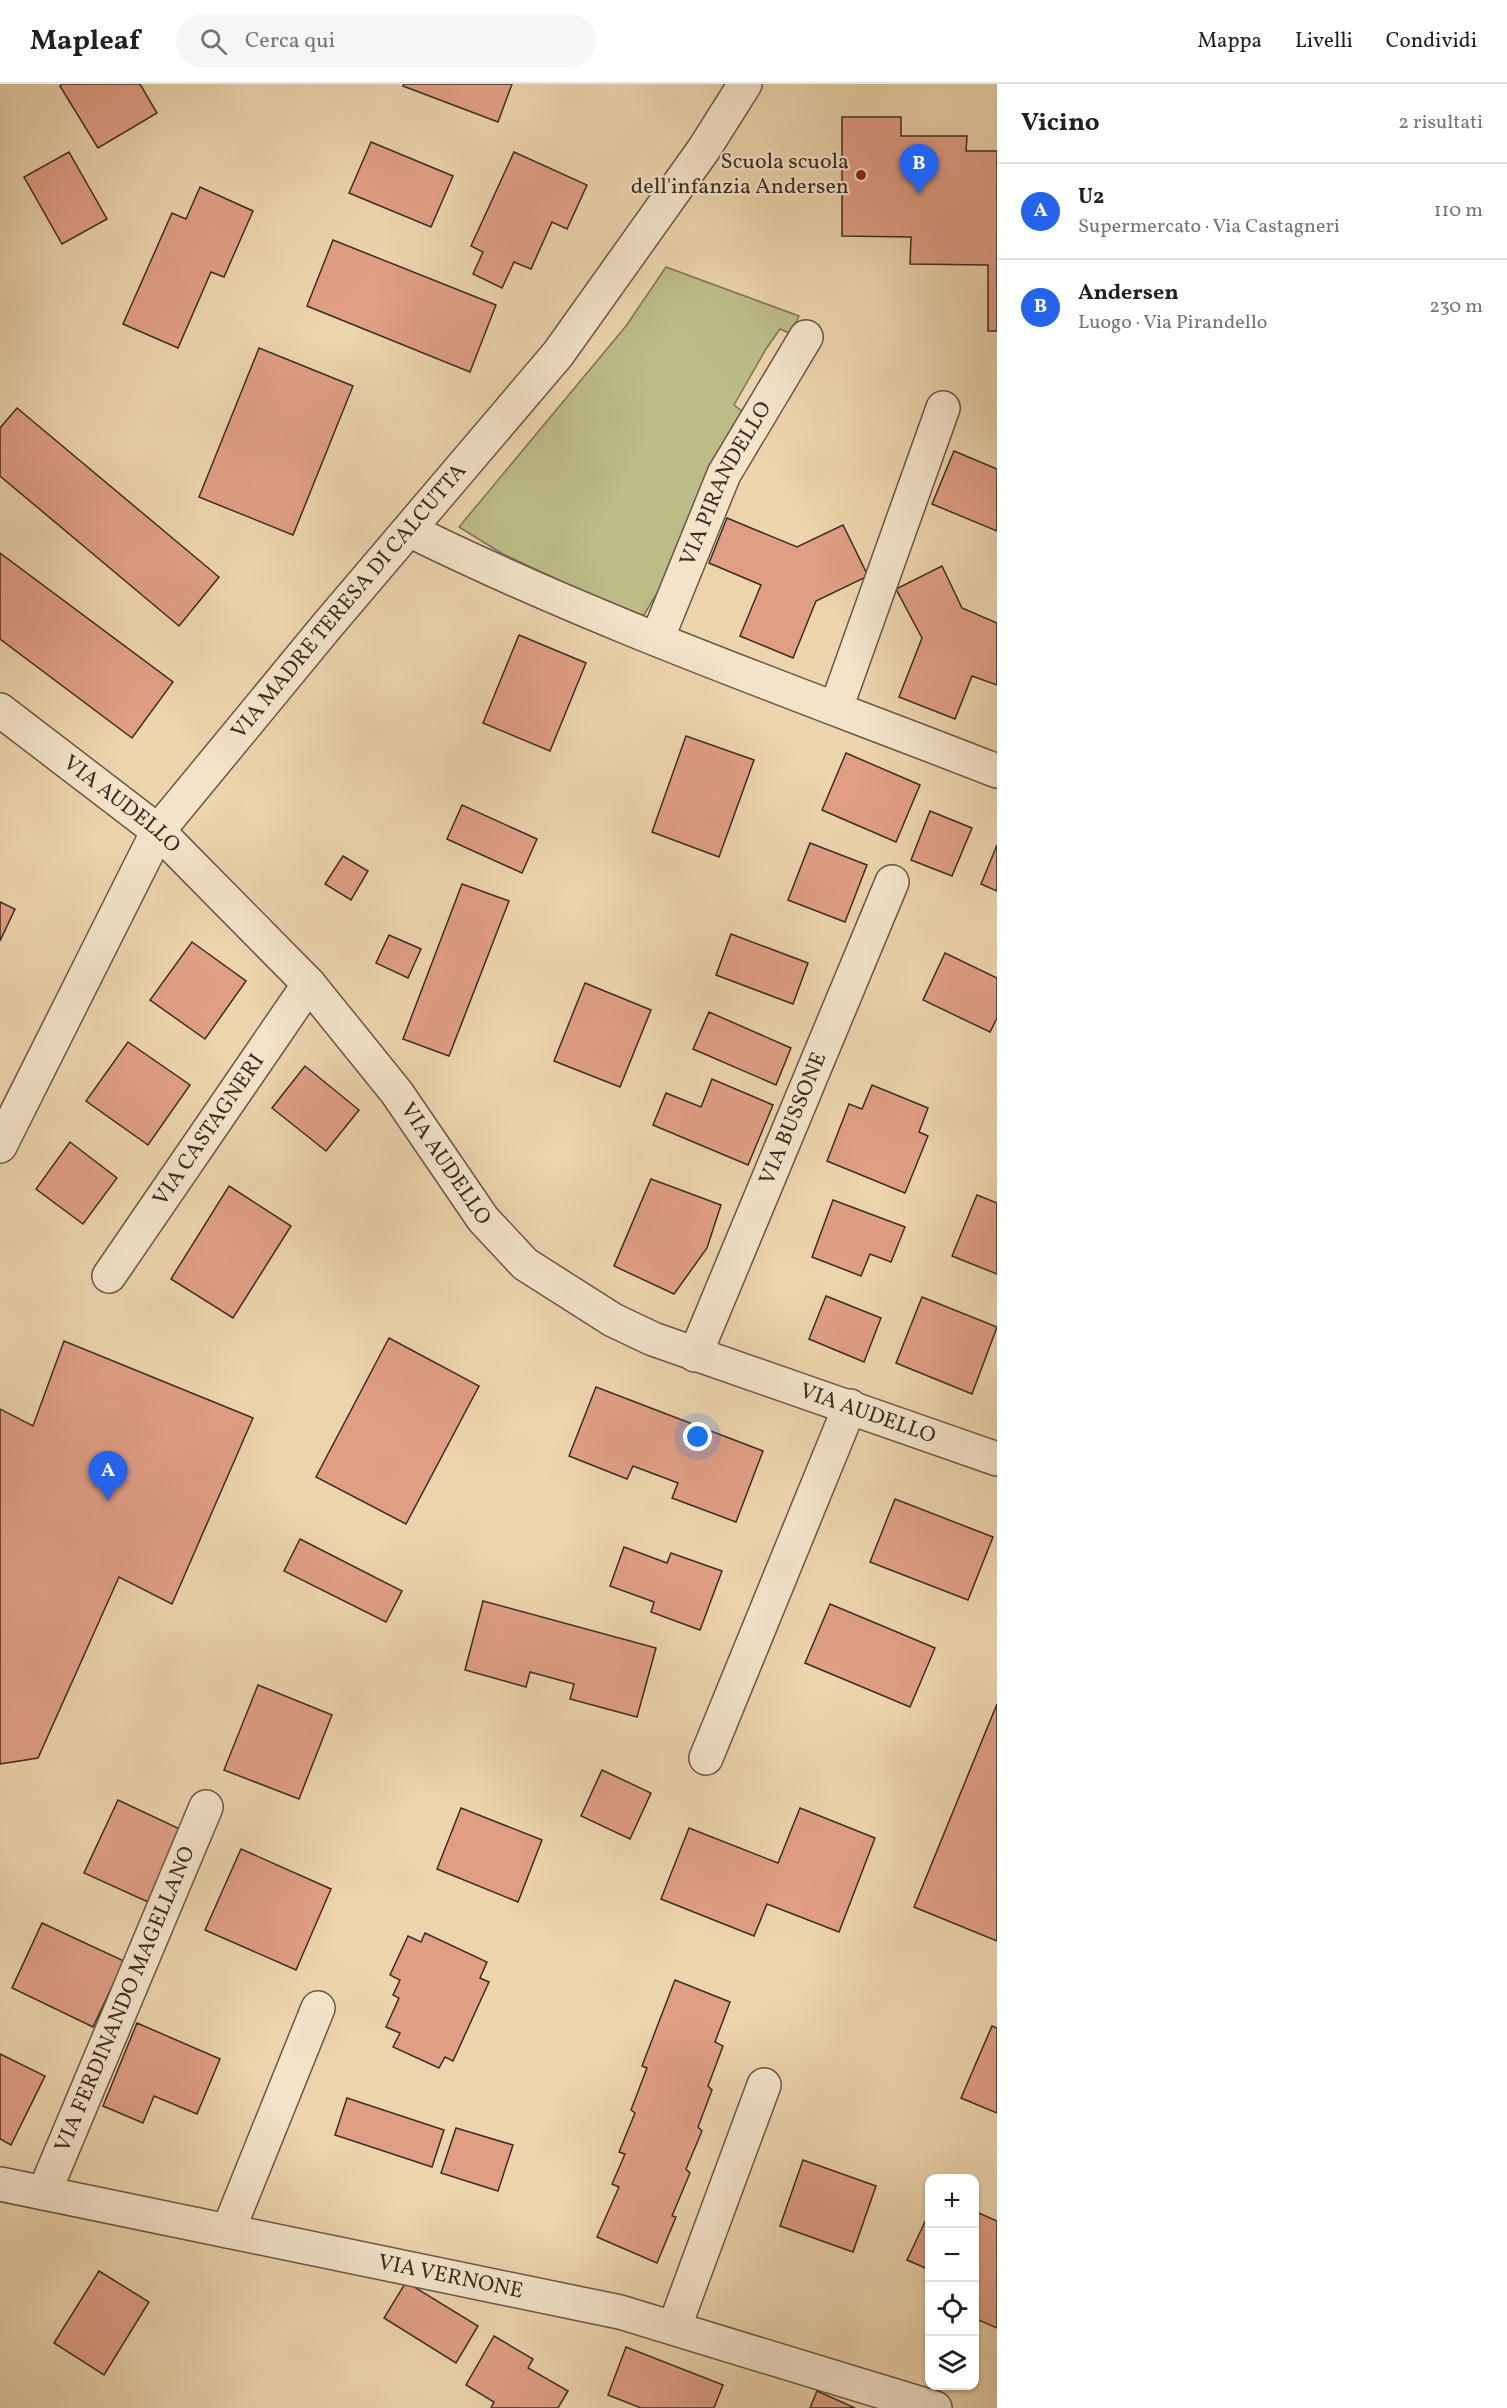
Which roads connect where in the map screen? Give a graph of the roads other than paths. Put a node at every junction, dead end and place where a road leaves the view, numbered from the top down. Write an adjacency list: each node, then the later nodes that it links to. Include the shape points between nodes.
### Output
1 (745, 84): 4 (street, VIA MADRE TERESA DI CALCUTTA, via 704,149 558,354)
2 (806, 337): 5 (street, VIA PIRANDELLO, via 724,474)
3 (943, 408): 6 (street)
4 (409, 530): 5 (street, via 472,561); 9 (street, VIA MADRE TERESA DI CALCUTTA)
5 (657, 639): 6 (street)
6 (836, 708): 8 (street)
7 (0, 710): 9 (street, VIA AUDELLO)
8 (997, 771)
9 (158, 831): 11 (street, VIA AUDELLO); 12 (street, VIA MADRE TERESA DI CALCUTTA)
10 (892, 882): 14 (street, VIA BUSSONE)
11 (309, 984): 13 (street, VIA CASTAGNERI); 14 (street, VIA AUDELLO, via 397,1093 483,1219 525,1264 613,1320)
12 (0, 1146)
13 (109, 1276)
14 (695, 1355): 15 (street, VIA AUDELLO)
15 (850, 1406): 16 (street, VIA AUDELLO); 17 (street)
16 (996, 1456)
17 (706, 1758)
18 (206, 1807): 22 (street, VIA FERDINANDO MAGELLANO)
19 (318, 2008): 23 (street)
20 (764, 2085): 24 (street)
21 (0, 2184): 22 (street, VIA VERNONE)
22 (44, 2193): 23 (street, VIA VERNONE)
23 (228, 2231): 24 (street, VIA VERNONE, via 620,2312)
24 (674, 2328): 25 (street, VIA VERNONE)
25 (935, 2408)

